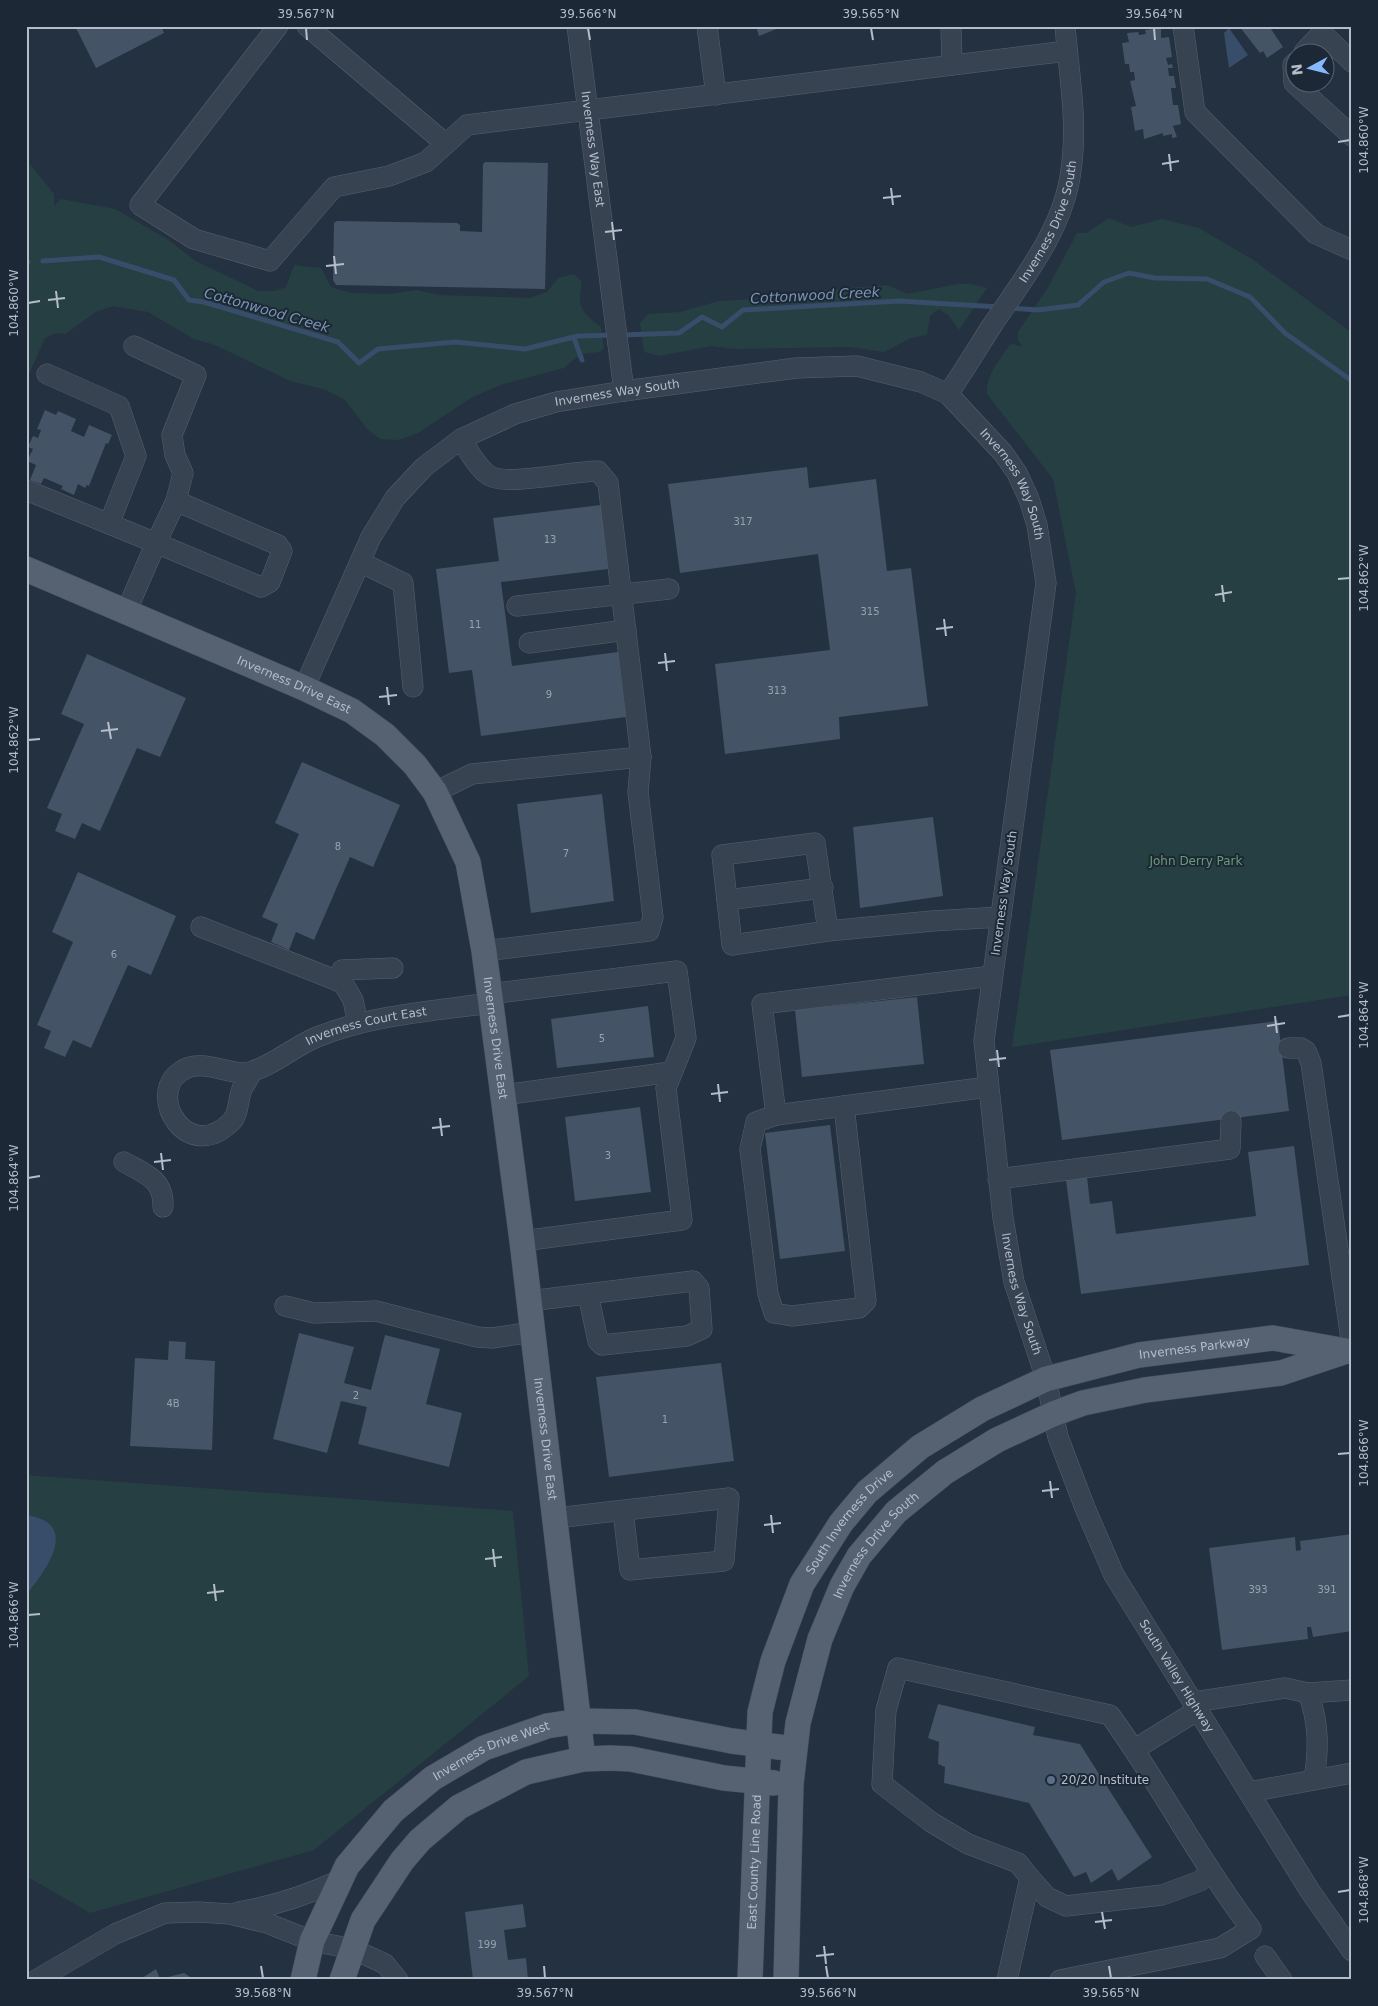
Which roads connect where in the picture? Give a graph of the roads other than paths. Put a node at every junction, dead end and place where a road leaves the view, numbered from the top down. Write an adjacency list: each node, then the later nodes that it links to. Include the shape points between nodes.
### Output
1 (278, 26): 17 (street, via 140,206 194,239 270,261 334,187 389,176 426,162)
2 (307, 26): 17 (street)
3 (577, 26): 15 (street, Inverness Way East)
4 (707, 26): 14 (street)
5 (951, 26): 12 (street)
6 (1065, 26): 10 (street, Inverness Drive South)
7 (1183, 26): 18 (street, via 1194,112 1316,234)
8 (1321, 29): 9 (street); 11 (street)
9 (1311, 42)
10 (1067, 51): 12 (street); 22 (street, Inverness Drive South, via 1074,122 1068,186 1053,228)
11 (1352, 62)
12 (952, 66): 14 (street)
13 (1303, 92): 16 (street)
14 (716, 95): 15 (street)
15 (588, 111): 17 (street, via 467,125); 21 (street, Inverness Way East)
16 (1352, 136)
17 (446, 144)
18 (1352, 250)
19 (134, 346): 25 (street, via 196,375 172,434 175,455 183,473)
20 (47, 374): 26 (street, via 119,406 136,456)
21 (624, 391): 22 (street, Inverness Way South, via 796,368 857,366 921,382); 23 (street, Inverness Way South, via 542,406 502,419)
22 (948, 394): 42 (street, Inverness Way South, via 1003,453 1017,473 1037,525 1045,569)
23 (461, 439): 28 (street, Inverness Way South, via 424,467 395,498); 31 (street, via 490,476 511,480 598,471 608,483)
24 (26, 490): 26 (street)
25 (176, 501): 27 (street); 27 (street, via 278,545 282,551 270,582 261,587)
26 (109, 524): 27 (street)
27 (156, 543): 33 (street)
28 (360, 562): 36 (street, via 403,583); 37 (street, Inverness Way South)
29 (26, 569): 33 (main road, Inverness Drive East)
30 (669, 589): 31 (street)
31 (622, 594): 32 (street); 34 (street)
32 (516, 606)
33 (126, 612): 37 (main road, Inverness Drive East)
34 (626, 630): 35 (street); 38 (street)
35 (529, 643)
36 (413, 687)
37 (304, 688): 39 (main road, Inverness Drive East, via 352,711 385,735 415,765)
38 (641, 757): 39 (street, via 472,774); 45 (street, via 638,792 653,917 649,931)
39 (435, 792): 45 (main road, Inverness Drive East, via 468,862)
40 (823, 888): 41 (street); 41 (street, via 815,843 722,855); 44 (street)
41 (727, 900): 44 (street, via 732,945)
42 (1005, 919): 44 (street, via 932,921); 47 (street, Inverness Way South)
43 (201, 928): 48 (street)
44 (828, 931)
45 (484, 951): 49 (main road, Inverness Drive East)
46 (393, 968): 48 (street, via 342,970)
47 (992, 976): 54 (street, Inverness Way South, via 984,1041); 57 (street, via 762,1004)
48 (337, 980): 50 (street, via 343,983 353,1000)
49 (490, 998): 50 (street, Inverness Court East); 53 (street, Inverness Court East, via 677,971 686,1038 678,1063); 55 (main road, Inverness Drive East)
50 (358, 1023): 52 (street, Inverness Court East, via 315,1038)
51 (1288, 1048): 67 (street, via 1306,1050 1311,1063)
52 (252, 1072)
53 (671, 1072): 55 (street); 62 (street, via 666,1088 682,1220)
54 (988, 1087): 56 (street); 60 (street, Inverness Way South)
55 (503, 1095): 62 (main road, Inverness Drive East)
56 (844, 1106): 57 (street); 57 (street, via 866,1301 859,1308 792,1316 774,1313 768,1294 750,1149 756,1122)
57 (776, 1115)
58 (1231, 1121): 60 (street, via 1230,1149)
59 (124, 1162): 61 (street, via 154,1180 162,1192)
60 (998, 1179): 68 (street, Inverness Way South, via 1014,1282)
61 (163, 1207)
62 (522, 1241): 64 (main road, Inverness Drive East)
63 (588, 1294): 63 (street, via 693,1281 699,1288 702,1329 687,1336 602,1345 598,1341); 64 (street)
64 (530, 1301): 66 (main road, Inverness Drive East)
65 (285, 1306): 66 (street, via 314,1313 376,1312 477,1337)
66 (533, 1332): 71 (main road, Inverness Drive East)
67 (1350, 1349): 68 (main road, Inverness Parkway, via 1273,1338 1139,1355); 69 (main road, via 1281,1373 1145,1390)
68 (1046, 1379): 69 (street, South Valley Highway); 76 (main road, South Inverness Drive, via 982,1409 920,1447 868,1492 841,1523 802,1584 773,1661 760,1712)
69 (1053, 1414): 74 (street, South Valley Highway, via 1081,1499 1114,1575); 77 (main road, Inverness Drive South, via 997,1440 945,1472 896,1512 859,1556 842,1586 820,1639)
70 (623, 1511): 70 (street, via 729,1498 724,1561 630,1570); 71 (street)
71 (556, 1518): 75 (main road, Inverness Drive East)
72 (1352, 1690): 73 (street)
73 (1308, 1692): 74 (street, via 1285,1688); 81 (street, via 1315,1711 1319,1750)
74 (1196, 1706): 78 (street); 84 (street, South Valley Highway)
75 (579, 1721): 76 (main road, Inverness Drive West, via 635,1722); 79 (main road, Inverness Drive East); 87 (main road, Inverness Drive West, via 547,1726 484,1748 433,1778 393,1811 347,1866)
76 (759, 1744): 77 (main road, Inverness Drive West); 82 (main road, East County Line Road)
77 (794, 1749): 83 (main road)
78 (1135, 1749): 85 (street); 86 (street, via 1110,1715 898,1668 886,1710 882,1784 931,1822 968,1844 1018,1863)
79 (584, 1759): 82 (main road, via 631,1760); 90 (main road, via 526,1772 459,1807 420,1840 402,1861 363,1920)
80 (1352, 1773): 81 (street)
81 (1314, 1779): 84 (street)
82 (757, 1782): 83 (main road); 97 (main road, East County Line Road)
83 (791, 1784): 98 (main road)
84 (1250, 1792): 91 (street, South Valley Highway, via 1310,1891)
85 (1210, 1872): 86 (street, via 1200,1881 1162,1895 1066,1906 1047,1897); 100 (street, via 1251,1929 1220,1948)
86 (1030, 1878): 99 (street)
87 (340, 1880): 88 (street, via 276,1905); 89 (main road, Inverness Drive West)
88 (230, 1914): 89 (street, via 267,1923); 93 (street, via 165,1913 115,1934)
89 (312, 1941): 90 (street); 94 (main road, Inverness Drive West)
90 (353, 1949): 95 (main road); 96 (street, via 385,1964)
91 (1352, 1951)
92 (1265, 1956): 101 (street)
93 (36, 1980)
94 (303, 1980)
95 (342, 1980)
96 (398, 1980)
97 (750, 1980)
98 (786, 1980)
99 (1007, 1980)
100 (1060, 1980)
101 (1282, 1980)

